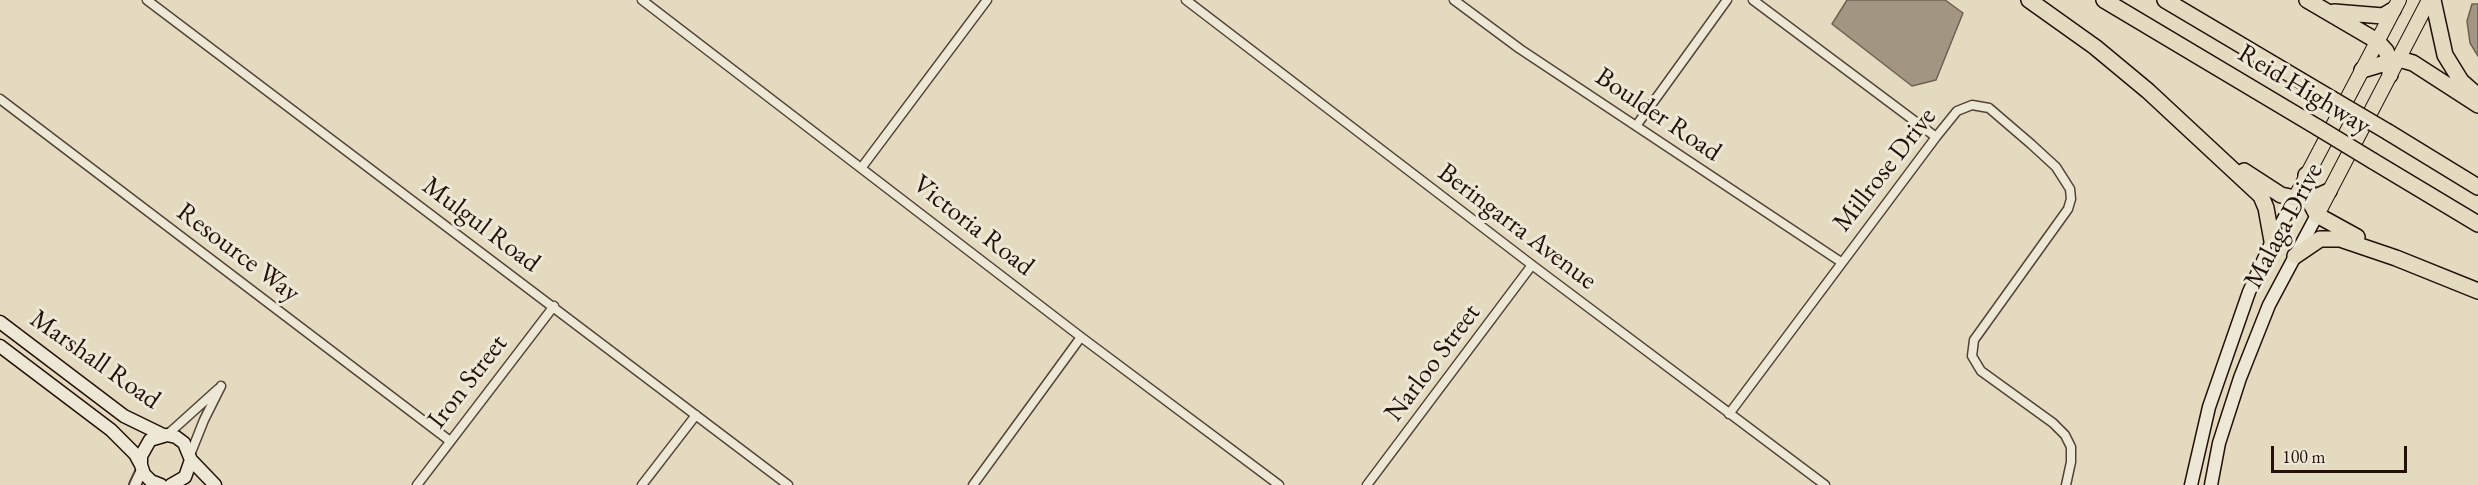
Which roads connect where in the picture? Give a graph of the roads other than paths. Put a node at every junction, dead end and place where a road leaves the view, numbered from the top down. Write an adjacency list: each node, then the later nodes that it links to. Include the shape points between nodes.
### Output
1 (147, 0): 37 (street, Mulgul Road)
2 (642, 0): 24 (street, Victoria Road)
3 (987, 0): 24 (street)
4 (1186, 0): 35 (street, Beringarra Avenue)
5 (1454, 0): 21 (street, Boulder Road)
6 (1727, 0): 21 (street)
7 (1753, 0): 22 (street)
8 (2029, 0): 23 (highway, via 2095,48)
9 (2104, 0): 30 (highway, Reid Highway, bridge)
10 (2165, 0): 26 (highway, Reid Highway, bridge)
11 (2307, 0): 14 (highway)
12 (2431, 0): 16 (main road, Malaga Drive); 18 (highway, via 2445,55 2461,81)
13 (2396, 5): 14 (highway, via 2383,16); 15 (main road, Malaga Drive)
14 (2328, 11): 15 (highway)
15 (2377, 41): 16 (highway); 17 (main road, Malaga Drive)
16 (2393, 65): 17 (highway); 20 (highway, via 2413,63); 27 (main road, Malaga Drive)
17 (2362, 70): 25 (main road, Malaga Drive)
18 (2478, 96)
19 (0, 99): 44 (street, Resource Way)
20 (2478, 105)
21 (1636, 126): 34 (street, Boulder Road)
22 (1936, 137): 34 (street, Millrose Drive); 58 (street, Millrose Drive, via 1957,111 1972,105 1989,108 2056,167 2070,189 2068,209 1974,340 1972,356 1981,370 2065,435 2071,447)
23 (2214, 151): 28 (highway, via 2281,195); 31 (highway, via 2261,196)
24 (862, 167): 39 (street, Victoria Road)
25 (2306, 175): 28 (highway)
26 (2478, 187)
27 (2329, 191): 28 (highway); 29 (main road, Malaga Drive)
28 (2302, 199): 29 (highway); 31 (main road, Malaga Drive)
29 (2317, 215): 32 (main road, Malaga Drive); 33 (highway)
30 (2478, 224)
31 (2272, 241): 59 (main road, Malaga Drive, via 2219,376)
32 (2295, 256): 33 (highway, via 2327,237); 60 (main road, Malaga Drive, via 2269,305 2236,387)
33 (2396, 258): 36 (highway)
34 (1841, 262): 41 (street, Millrose Drive)
35 (1532, 265): 41 (street, Beringarra Avenue); 56 (street, Narloo Street)
36 (2478, 291)
37 (554, 306): 42 (street, Mulgul Road); 44 (street, Iron Street)
38 (0, 322): 43 (main road, Marshall Road, via 124,416)
39 (1081, 337): 54 (street); 55 (street, Victoria Road)
40 (0, 346): 46 (main road, Marshall Road, via 111,430 135,454)
41 (1729, 414): 57 (street, Beringarra Avenue)
42 (696, 415): 52 (street); 53 (street, Mulgul Road)
43 (165, 435): 45 (main road, Marshall Road, via 184,443); 45 (street, via 221,386); 46 (main road, via 147,444 142,452)
44 (450, 441): 51 (street, Iron Street)
45 (191, 458): 49 (main road, via 185,477); 50 (main road)
46 (142, 468): 47 (street); 48 (main road, Marshall Road, via 151,481)
47 (135, 485)
48 (161, 485)
49 (171, 485)
50 (215, 485)
51 (417, 485)
52 (642, 485)
53 (788, 485)
54 (973, 485)
55 (1280, 485)
56 (1367, 485)
57 (1825, 485)
58 (2066, 485)
59 (2191, 485)
60 (2211, 485)

